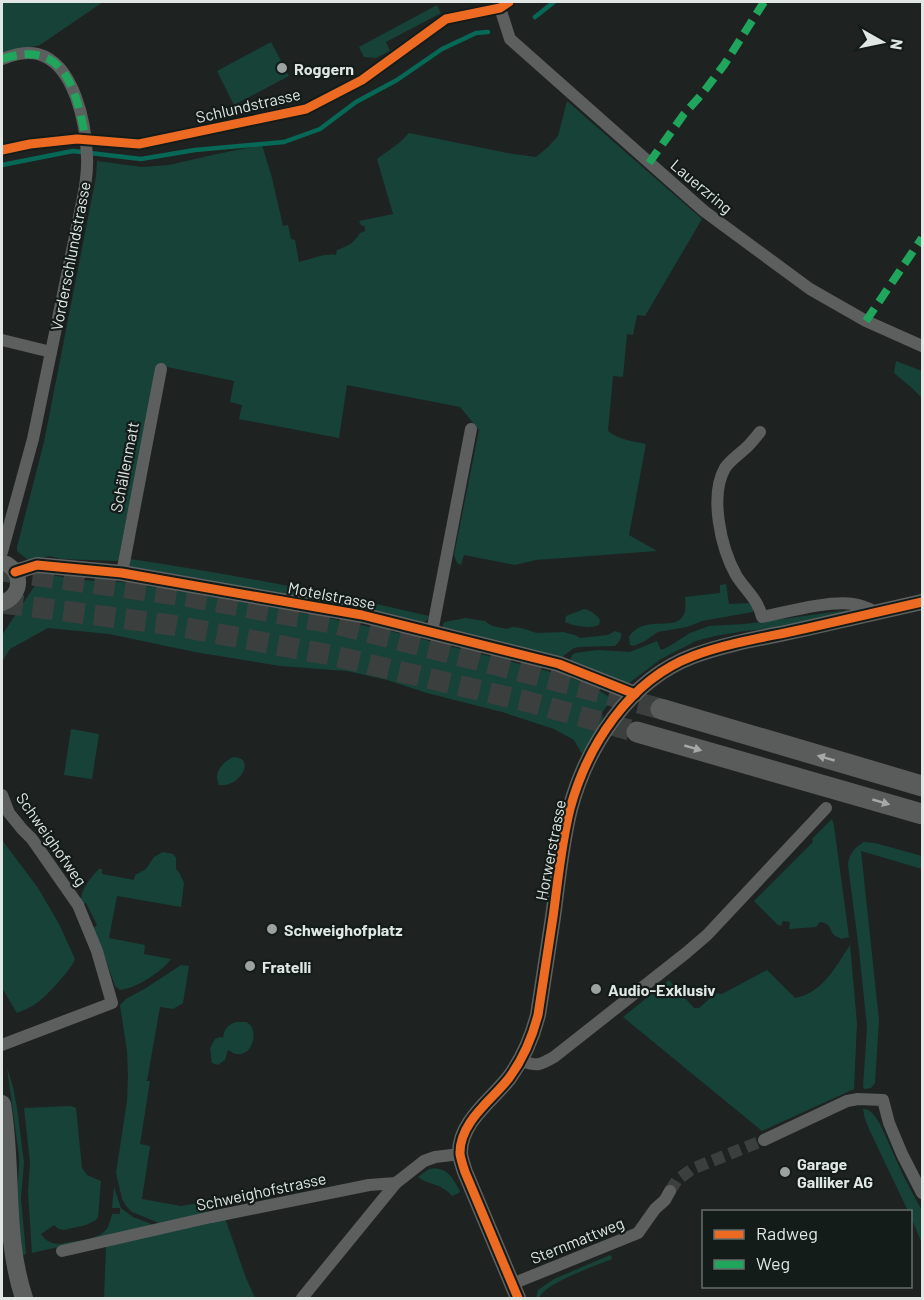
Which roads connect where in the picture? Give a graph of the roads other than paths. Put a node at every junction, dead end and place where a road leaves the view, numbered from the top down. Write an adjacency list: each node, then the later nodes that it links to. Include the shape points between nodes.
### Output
1 (500, 5): 4 (street, Lauerzring, via 510,39 704,211 810,289)
2 (2, 59): 5 (street, Vorderschlundstrasse, via 36,54 64,72 78,101 86,145 85,186)
3 (2, 340): 5 (street, Vorderschlundstrasse)
4 (922, 346)
5 (51, 352): 9 (street, Vorderschlundstrasse, via 33,439)
6 (161, 369): 11 (street, Schällenmatt)
7 (471, 429): 16 (street)
8 (760, 432): 14 (street, via 725,466 717,493 727,556 760,606 762,617 851,603)
9 (2, 552)
10 (8, 567): 11 (street, Motelstrasse, via 37,565); 12 (street, via 18,578 13,597)
11 (122, 573): 16 (street, Motelstrasse, via 362,615)
12 (5, 602): 15 (street)
13 (922, 602): 14 (street, Horwerstrasse)
14 (876, 612): 17 (street, Horwerstrasse, via 693,656 654,676)
15 (2, 619)
16 (432, 632): 17 (street, Motelstrasse, via 559,664)
17 (635, 694): 25 (street, Horwerstrasse, via 599,741 571,808 538,1015)
18 (661, 709): 20 (highway, one-way to 18)
19 (637, 732): 23 (highway, one-way to 23)
20 (922, 786)
21 (2, 795): 24 (street, Schweighofweg, via 9,813 32,838 78,905 112,1003)
22 (826, 808): 25 (street, via 686,953 554,1057 540,1065)
23 (922, 814)
24 (2, 1045)
25 (520, 1061): 28 (street, Horwerstrasse, via 466,1129)
26 (2, 1104): 34 (main road, via 11,1240)
27 (764, 1140): 31 (street, via 847,1101 883,1100 889,1123)
28 (460, 1154): 29 (street, via 424,1161); 33 (street)
29 (396, 1183): 32 (street, Schweighofstrasse, via 369,1185); 35 (street)
30 (670, 1191): 33 (street, Sternmattweg, via 638,1233)
31 (922, 1193)
32 (62, 1251)
33 (515, 1292)
34 (24, 1299)
35 (302, 1299)

